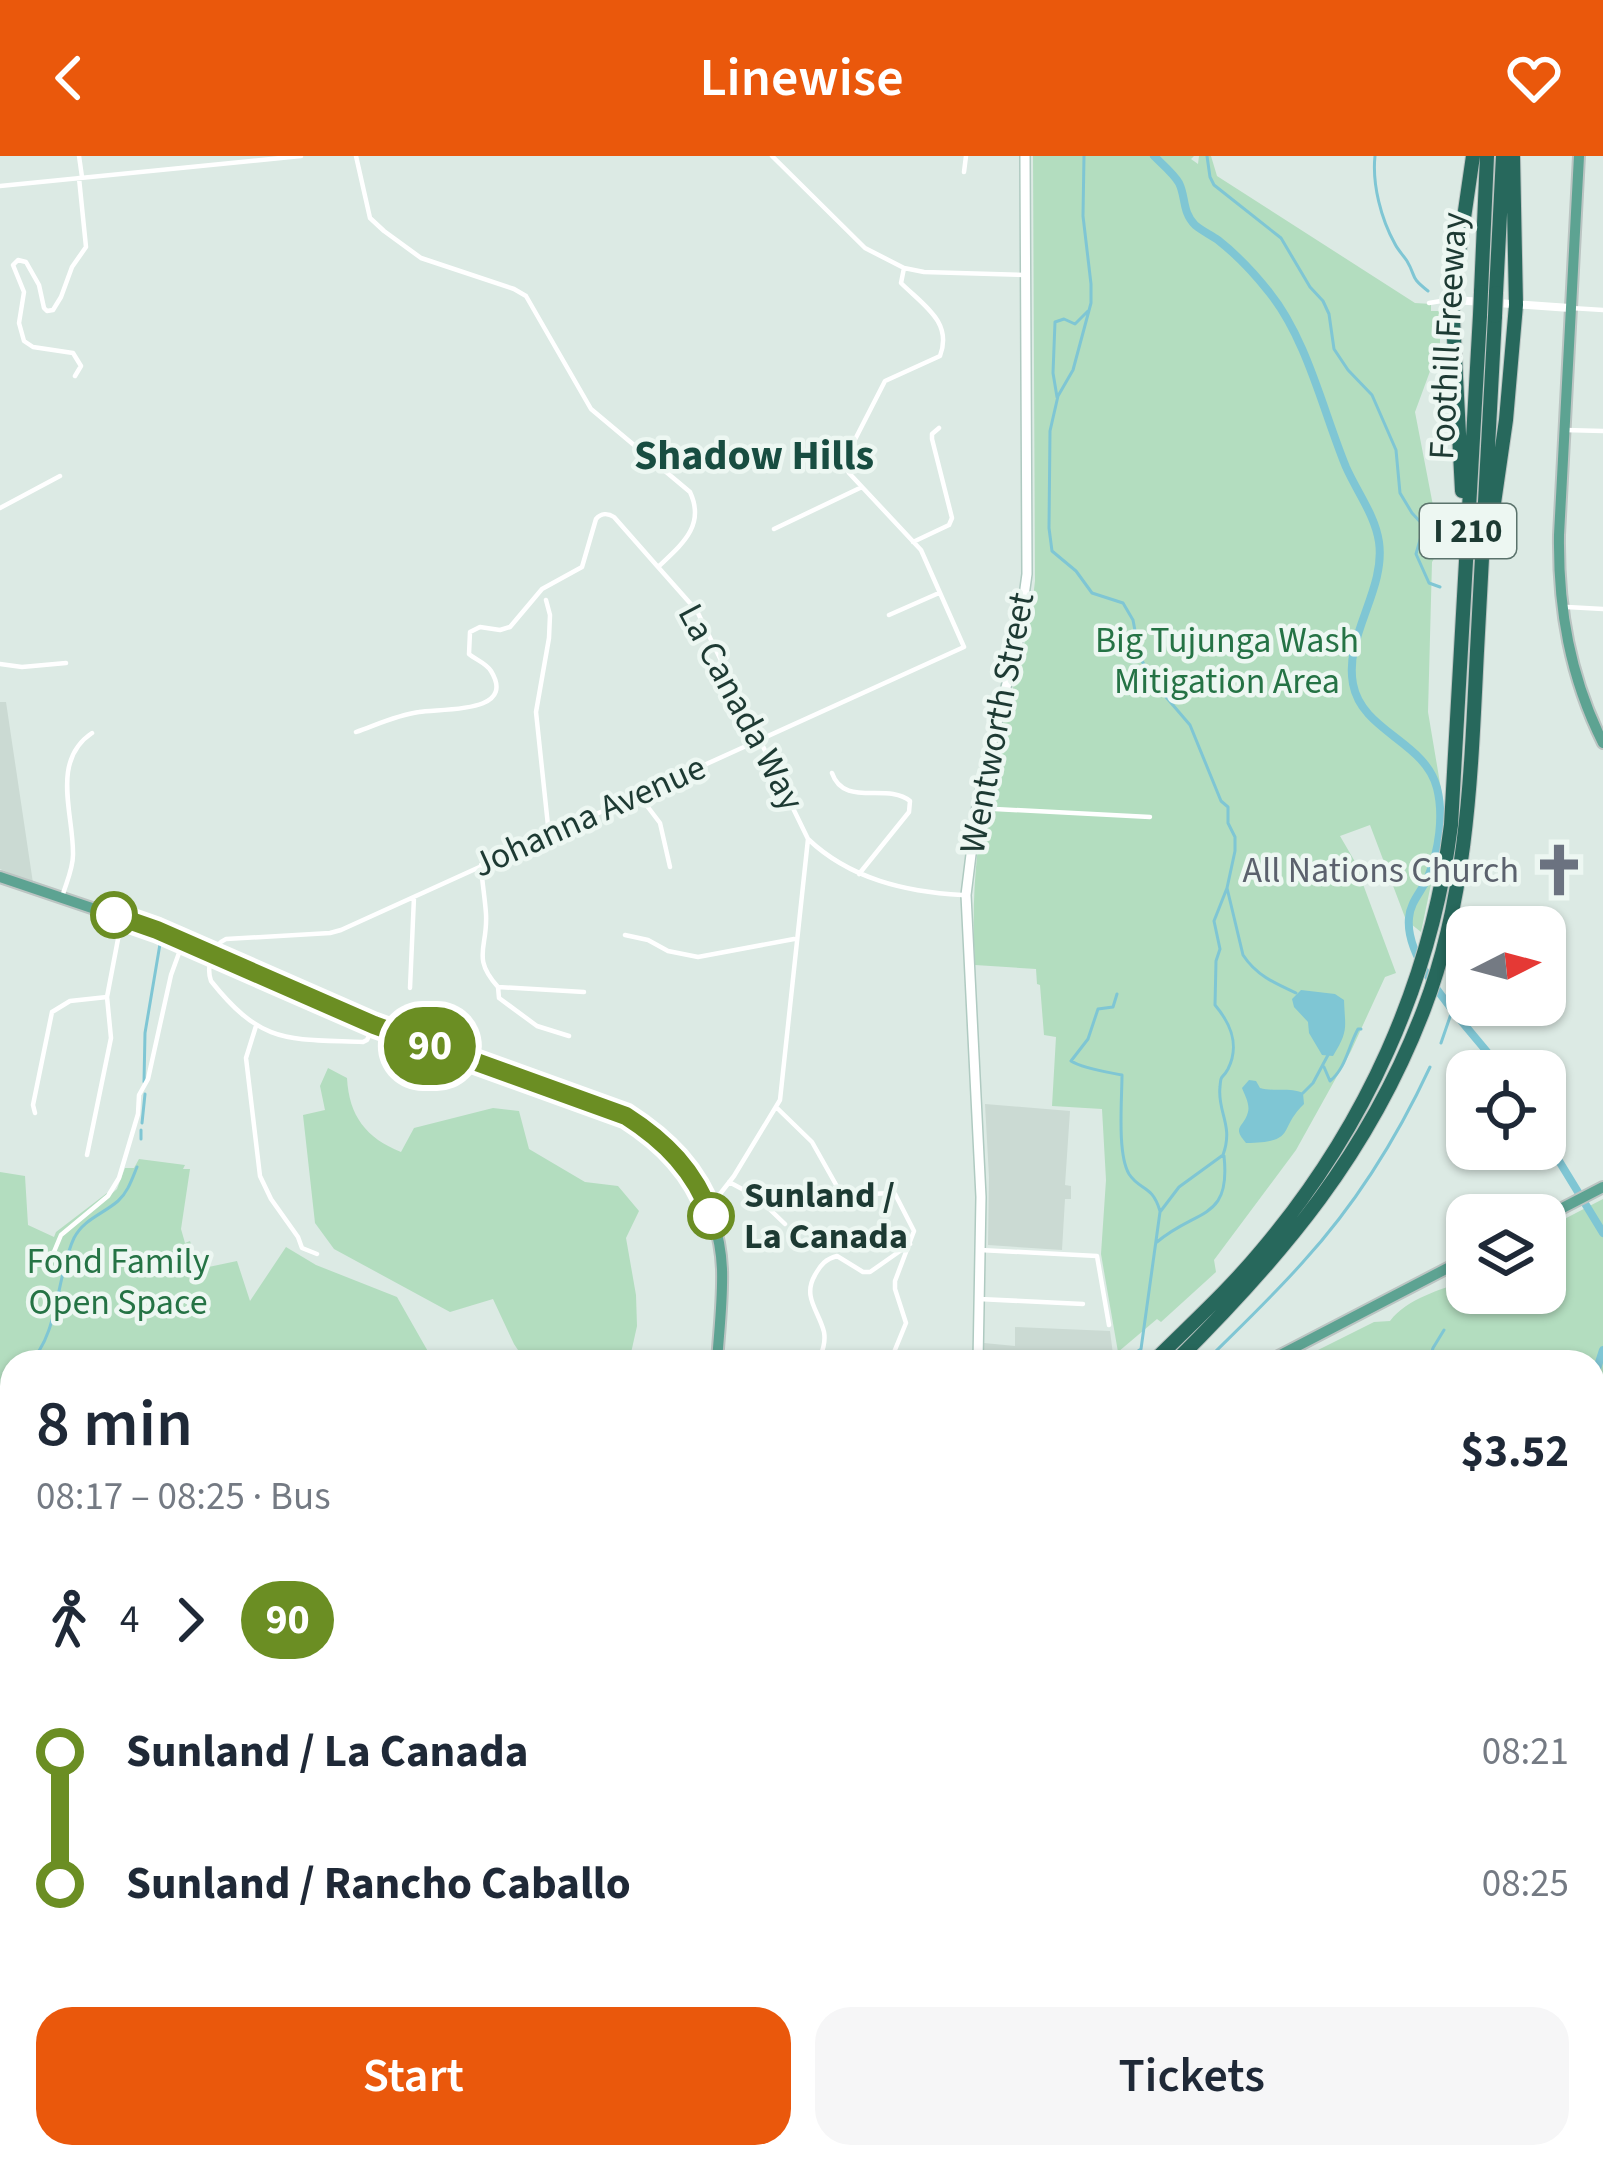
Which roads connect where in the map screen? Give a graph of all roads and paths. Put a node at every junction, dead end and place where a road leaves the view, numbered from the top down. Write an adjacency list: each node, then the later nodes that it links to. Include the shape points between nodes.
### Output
1 (79, 156): 13 (street)
2 (301, 156): 13 (street)
3 (356, 156): 33 (street, La Canada Way, via 370,218 421,258 526,296 591,409 690,492 692,533)
4 (772, 156): 15 (street, via 866,248)
5 (966, 156): 12 (street)
6 (1024, 156): 16 (main road, Wentworth Street)
7 (1473, 156): 18 (highway)
8 (1487, 156): 17 (highway, Foothill Freeway / I 210)
9 (1503, 156): 17 (highway, Foothill Freeway / I 210)
10 (1513, 156): 20 (highway)
11 (1580, 156): 21 (main road)
12 (964, 172)
13 (80, 177): 14 (street); 23 (street, via 86,247 53,310 44,308 26,262 13,265 24,292 24,341 73,353 81,366)
14 (0, 186)
15 (904, 268): 16 (street); 28 (street, via 901,283 941,321 944,351 885,381 845,459)
16 (1027, 275): 47 (main road, Wentworth Street, via 1027,574)
17 (1488, 292): 32 (highway, Foothill Freeway / I 210, bridge)
18 (1452, 300): 19 (street); 20 (street); 32 (highway, via 1462,514)
19 (1429, 303)
20 (1516, 305): 21 (street); 32 (highway, via 1491,529)
21 (1571, 308): 22 (street); 25 (main road)
22 (1603, 310)
23 (75, 376)
24 (939, 428): 31 (street, via 932,440 951,521)
25 (1565, 430): 26 (street); 36 (main road)
26 (1603, 431)
27 (60, 476): 29 (street)
28 (862, 487): 30 (street); 31 (street)
29 (0, 508)
30 (774, 529)
31 (913, 542): 34 (street)
32 (1476, 542): 90 (highway, Foothill Freeway / I 210, via 1451,825 1407,1010 1309,1190); 91 (highway, Foothill Freeway / I 210, via 1470,783 1454,904 1434,978 1372,1118 1322,1198 1262,1274)
33 (658, 567): 41 (street, via 614,517 601,515 582,567 542,589 510,627 470,632 469,654 495,684 486,703 414,712); 43 (street, La Canada Way, via 695,608)
34 (940, 592): 38 (street); 43 (street, Johanna Avenue, via 964,647)
35 (546, 600): 49 (street, via 549,638 536,712)
36 (1561, 607): 37 (street); 44 (main road, via 1576,679)
37 (1603, 609)
38 (889, 615)
39 (66, 663): 40 (street)
40 (0, 664)
41 (356, 732)
42 (92, 734): 57 (street, via 68,772 73,860)
43 (760, 738): 46 (street, Johanna Avenue); 50 (street, La Canada Way)
44 (1603, 743)
45 (832, 772): 53 (street, via 845,790 910,801)
46 (638, 794): 49 (street, Johanna Avenue); 52 (street, via 661,823)
47 (976, 808): 48 (street); 55 (main road, Wentworth Street)
48 (1150, 817)
49 (549, 835): 51 (street, Johanna Avenue)
50 (808, 838): 53 (street); 60 (street, La Canada Way)
51 (481, 866): 56 (street, Johanna Avenue); 63 (street, via 481,955)
52 (670, 867)
53 (859, 874): 55 (street)
54 (0, 877): 57 (main road)
55 (966, 895): 79 (main road, Wentworth Street)
56 (414, 896): 62 (street, Johanna Avenue, via 330,933 226,938); 64 (street)
57 (61, 899): 58 (main road)
58 (122, 918): 61 (main road); 66 (street)
59 (626, 935): 60 (street, via 698,957)
60 (797, 939): 70 (street, La Canada Way)
61 (183, 942): 62 (main road); 81 (street, via 119,1178 61,1235)
62 (212, 955): 67 (main road); 68 (street, via 211,981)
63 (498, 987): 65 (street); 69 (street, via 499,998 537,1026)
64 (410, 988)
65 (584, 992)
66 (107, 997): 71 (street, via 52,1012); 72 (street, via 111,1038)
67 (374, 1025): 68 (street, via 363,1042 287,1039); 75 (main road, via 626,1116 676,1155)
68 (256, 1026): 80 (street, via 246,1058 260,1177 302,1247)
69 (568, 1036)
70 (776, 1107): 73 (street, La Canada Way); 78 (street, via 812,1142 839,1190 895,1194 914,1232)
71 (35, 1113)
72 (87, 1155)
73 (729, 1182): 75 (street, La Canada Way); 77 (street)
74 (1603, 1187): 76 (main road)
75 (706, 1203): 86 (main road, via 722,1267)
76 (1566, 1206)
77 (784, 1225)
78 (910, 1244): 87 (street, via 872,1272 837,1256 822,1265 809,1290); 88 (street, via 895,1281 907,1323)
79 (980, 1250): 83 (main road, Wentworth Street); 84 (street, via 1097,1256)
80 (317, 1254)
81 (51, 1259)
82 (1446, 1269): 92 (main road)
83 (979, 1300): 84 (street); 89 (main road, Wentworth Street)
84 (1106, 1304): 85 (street)
85 (1109, 1325)
86 (718, 1350)
87 (822, 1350)
88 (895, 1350)
89 (978, 1350)
90 (1175, 1350)
91 (1177, 1350)
92 (1290, 1350)

